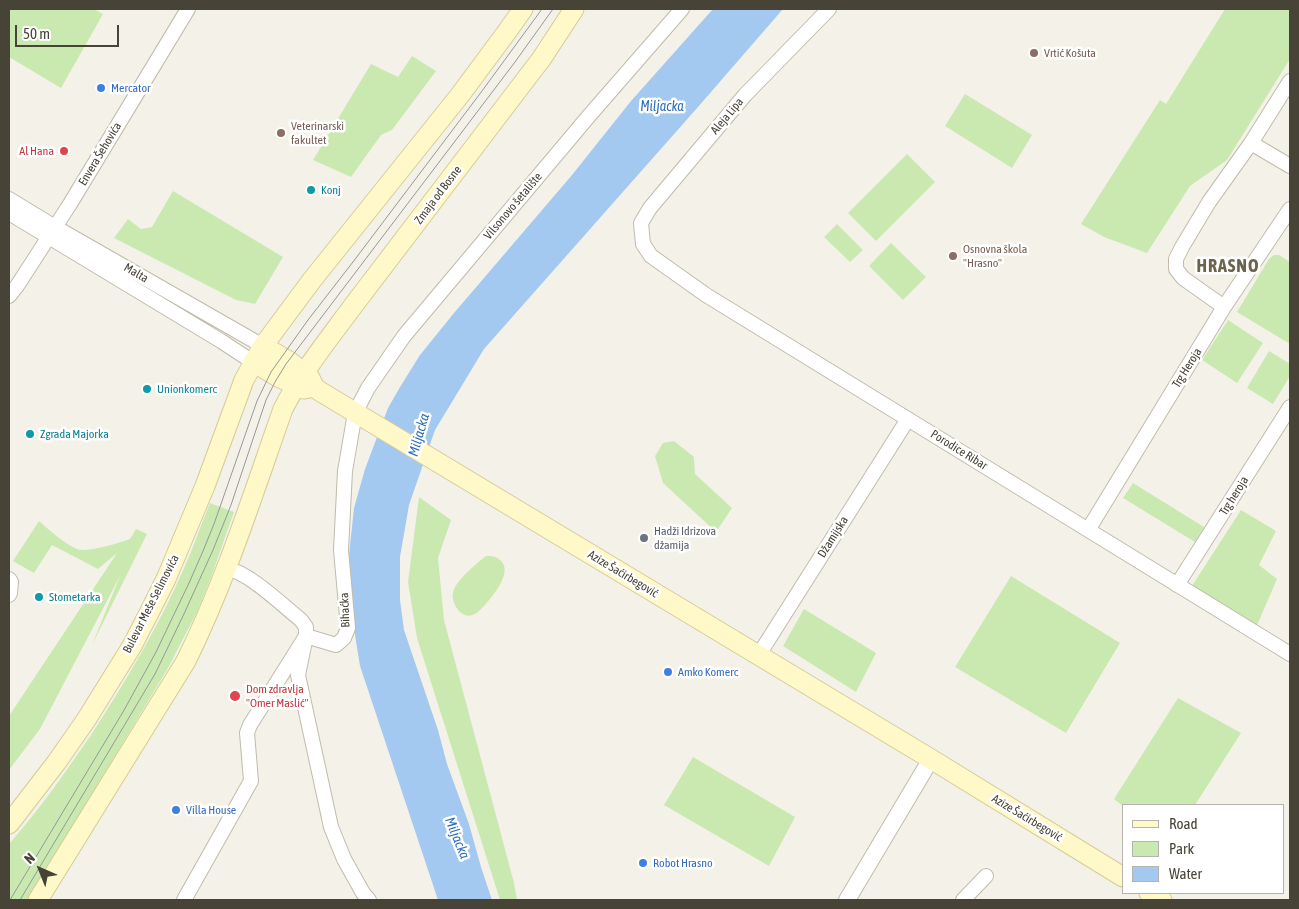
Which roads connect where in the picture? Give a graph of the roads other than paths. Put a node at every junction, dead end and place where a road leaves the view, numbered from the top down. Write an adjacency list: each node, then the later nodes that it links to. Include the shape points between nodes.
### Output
1 (188, 9): 12 (street, Envera Šehovića)
2 (523, 9): 16 (main road, via 460,95)
3 (574, 9): 18 (main road, Zmaja od Bosne, via 542,58 353,306)
4 (682, 9): 20 (street, Vilsonovo šetalište, via 404,336)
5 (828, 9): 13 (street, Aleja Lipa, via 746,95 650,208 642,223)
6 (1290, 81): 7 (street)
7 (1251, 143): 8 (street); 15 (street, via 1209,202 1176,259 1176,269 1183,278)
8 (1290, 166)
9 (9, 199): 12 (street, Malta)
10 (1290, 210): 15 (street, Trg Heroja)
11 (9, 213): 12 (street, Malta)
12 (52, 232): 14 (street, Envera Šehovića); 16 (street, Malta); 17 (street, Malta)
13 (642, 234): 21 (street, Porodice Ribar, via 643,244 651,256 706,295)
14 (9, 296)
15 (1224, 307): 22 (street, Trg Heroja)
16 (263, 346): 17 (main road); 18 (main road, Azize Šaćirbegović, via 289,361)
17 (253, 362): 18 (main road, Azize Šaćirbegović, via 278,377); 31 (main road, Bulevar Meše Selimovića, via 166,579 132,646 86,720)
18 (304, 381): 20 (main road, Azize Šaćirbegović); 23 (main road, via 283,409)
19 (1290, 407): 25 (street, Trg heroja)
20 (355, 413): 27 (street, Bihaćka, via 345,472 341,550 348,628 336,645); 29 (main road, Azize Šaćirbegović)
21 (908, 419): 22 (street, Porodice Ribar); 29 (street, Džamijska)
22 (1088, 530): 25 (street, Porodice Ribar)
23 (226, 568): 27 (street, via 264,589 301,620 306,627); 35 (main road, via 186,661)
24 (9, 580): 26 (street)
25 (1177, 585): 28 (street, Porodice Ribar)
26 (9, 596)
27 (306, 636): 36 (street, via 250,725 247,733 251,781); 37 (street, via 298,675 331,827 344,859)
28 (1290, 654)
29 (758, 656): 30 (main road, Azize Šaćirbegović)
30 (930, 759): 32 (main road, Azize Šaćirbegović); 38 (street)
31 (9, 824)
32 (1122, 875)
33 (986, 876): 39 (street)
34 (1151, 894): 40 (main road)
35 (38, 900)
36 (184, 900)
37 (369, 900)
38 (847, 900)
39 (963, 900)
40 (1162, 900)

